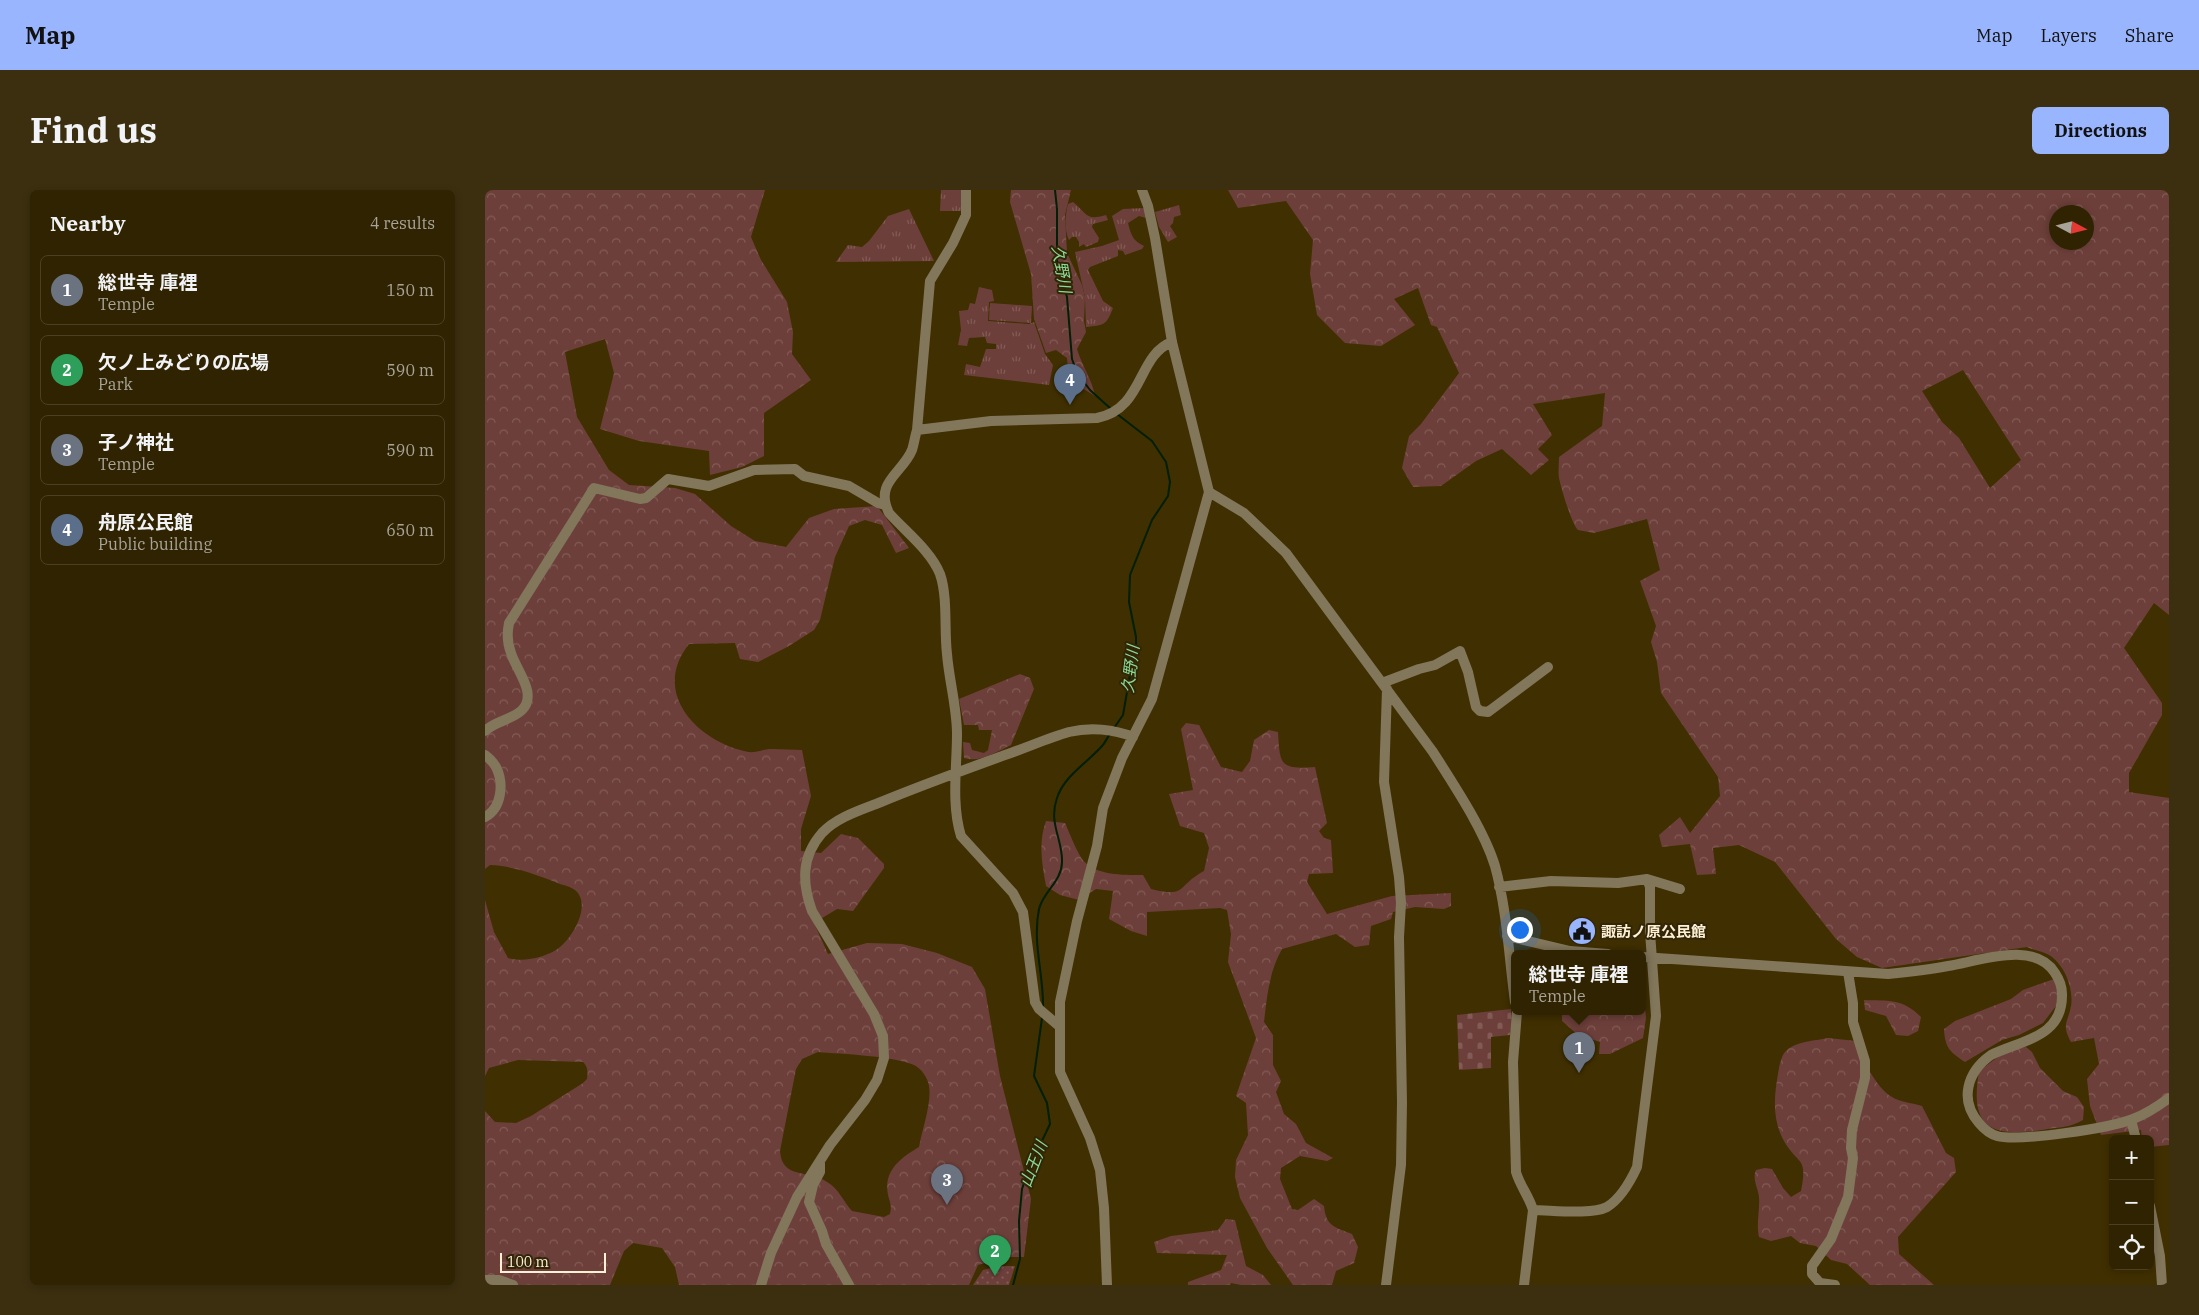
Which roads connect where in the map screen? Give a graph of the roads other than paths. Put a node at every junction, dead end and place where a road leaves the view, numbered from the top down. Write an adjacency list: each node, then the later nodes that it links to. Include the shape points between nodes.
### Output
1 (966, 190): 4 (street, via 966,215 930,280)
2 (1142, 190): 3 (street, via 1155,238)
3 (1171, 342): 4 (street, via 1155,354 1132,394 1109,415 991,421); 5 (street)
4 (917, 430): 6 (street, via 912,450 887,483)
5 (1209, 492): 8 (street, via 1245,514 1285,553); 10 (street, via 1153,699)
6 (885, 505): 9 (street, via 849,486 804,476 795,469 754,470 709,486 668,480 641,499 594,488 509,623 507,638 527,688 526,704 519,712); 12 (street, via 929,556 940,574 957,730)
7 (1548, 668): 8 (street, via 1488,712 1476,707 1460,651)
8 (1385, 686): 15 (street, via 1447,774 1486,844 1495,865); 35 (street, via 1384,782 1400,897 1402,1102 1401,1165)
9 (485, 731)
10 (1128, 735): 12 (street, via 1100,730 1070,732); 23 (street, via 1103,808 1097,846 1063,982)
11 (485, 754): 13 (street, via 497,770 500,795 496,808)
12 (956, 773): 23 (street, via 961,836 1013,893 1023,912 1035,1002); 27 (street, via 846,816 823,832 809,853 804,884 812,911 874,1014 884,1047 883,1064 877,1080)
13 (485, 817)
14 (1647, 880): 15 (street, via 1618,883 1551,881); 16 (street); 19 (street, via 1650,887)
15 (1499, 887): 17 (street)
16 (1680, 889)
17 (1507, 936): 18 (street); 20 (street)
18 (1566, 950)
19 (1648, 958): 21 (street); 28 (street, via 1656,1016 1637,1167 1627,1185 1605,1208)
20 (1511, 969)
21 (1848, 972): 25 (street, via 1888,974 1922,971 2011,955 2038,958 2051,967 2061,985 2058,1017 2041,1035 1991,1055 1978,1066 1966,1095 1967,1106 1990,1133 2020,1138); 37 (street, via 1853,1022 1865,1061 1865,1078 1852,1130 1853,1158 1848,1197 1831,1239 1812,1266 1812,1274 1820,1283)
22 (1517, 1015): 28 (street, via 1513,1062 1516,1172)
23 (1059, 1026): 34 (street, via 1060,1072 1090,1138 1100,1170)
24 (2169, 1098): 25 (street, via 2150,1112)
25 (2131, 1120): 26 (street)
26 (2135, 1135)
27 (819, 1160): 32 (street, via 783,1224); 33 (street, via 820,1172 809,1202 826,1244)
28 (1533, 1210): 36 (street)
29 (2154, 1225): 38 (street)
30 (485, 1280): 31 (street)
31 (513, 1285)
32 (761, 1285)
33 (849, 1285)
34 (1107, 1285)
35 (1385, 1285)
36 (1524, 1285)
37 (1835, 1285)
38 (2162, 1285)

